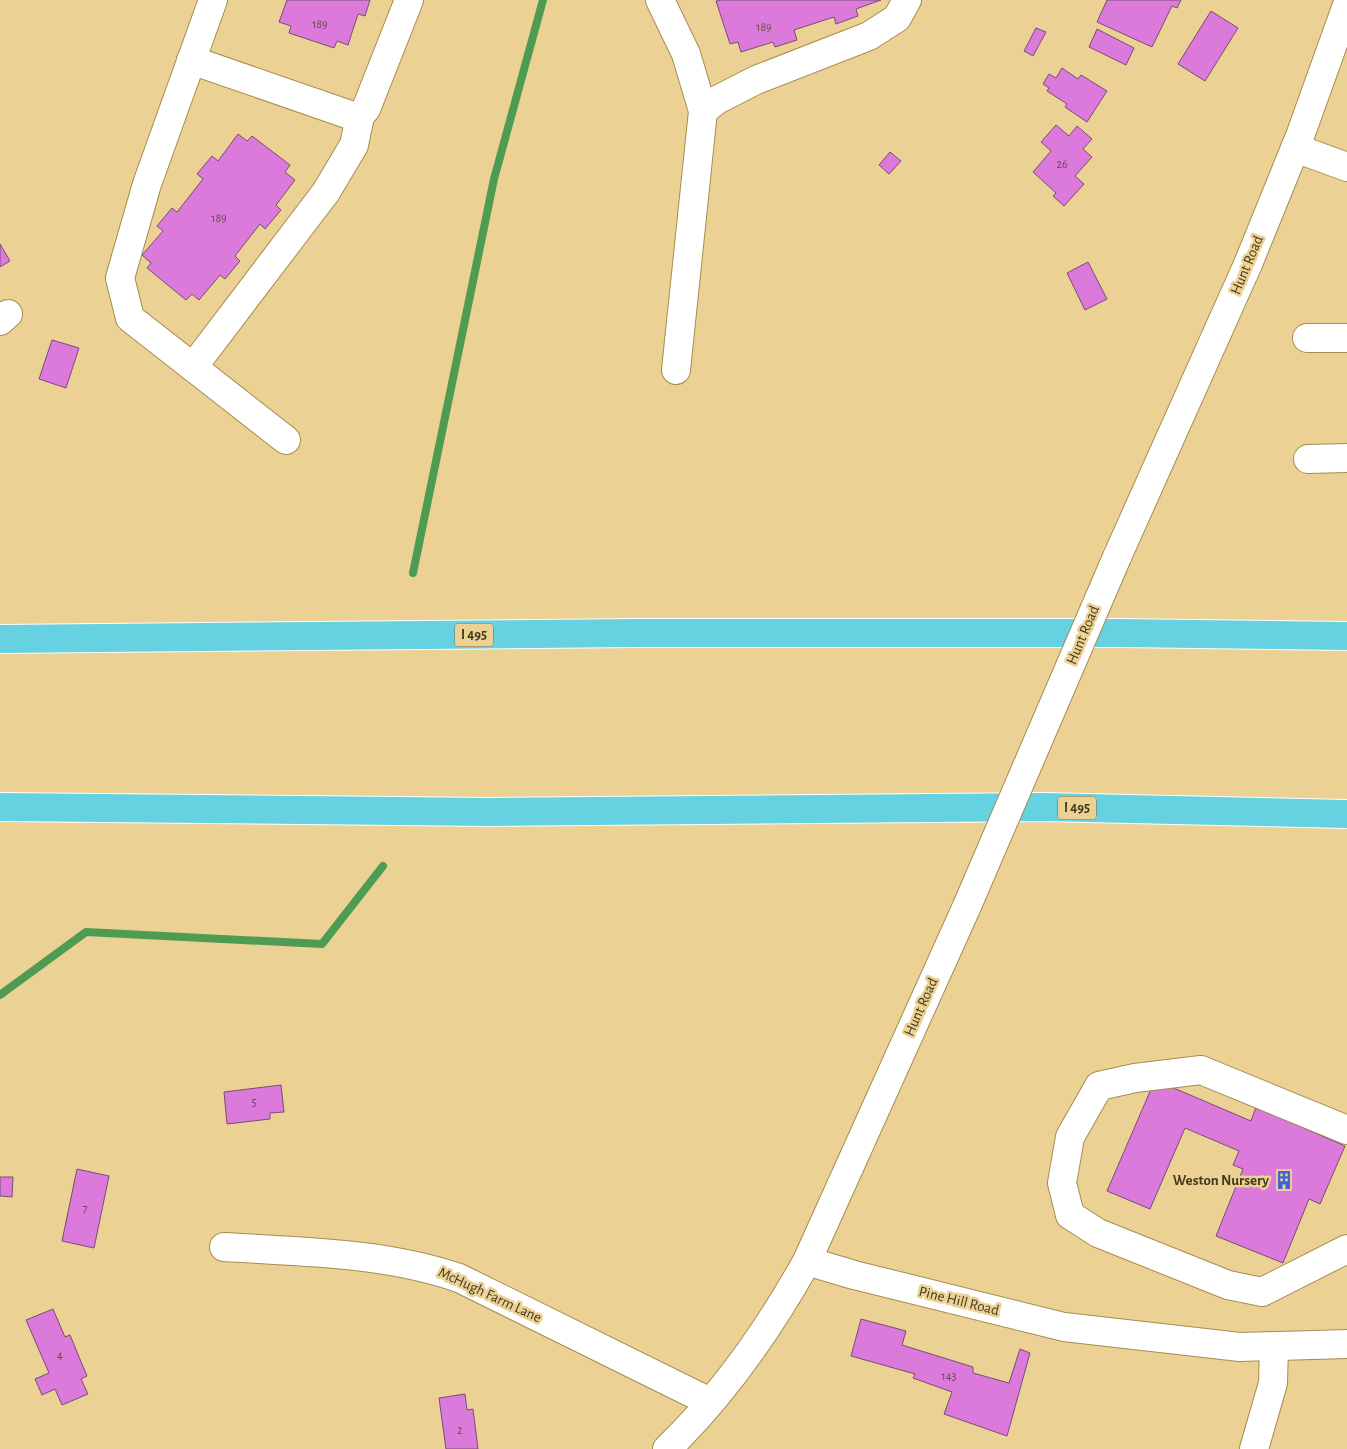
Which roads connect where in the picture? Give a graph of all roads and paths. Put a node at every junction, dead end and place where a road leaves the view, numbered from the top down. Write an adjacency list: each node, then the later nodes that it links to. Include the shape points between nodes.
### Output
1 (212, 0): 6 (street)
2 (409, 0): 8 (street, via 366,109)
3 (660, 0): 7 (street, via 686,54)
4 (907, 0): 7 (street, via 897,18 869,36 756,80)
5 (1347, 5): 9 (street, Hunt Road)
6 (191, 60): 8 (street); 13 (street, via 147,184 120,278 130,318)
7 (703, 111): 14 (street)
8 (360, 116): 13 (street, via 354,145 326,192)
9 (1295, 148): 10 (street); 25 (street, Hunt Road, bridge, via 1248,264 1117,557 967,906)
10 (1347, 167)
11 (1307, 338): 12 (street)
12 (1347, 338)
13 (193, 368): 15 (street)
14 (676, 370)
15 (286, 440)
16 (1347, 458): 17 (street)
17 (1308, 459)
18 (1347, 636): 19 (highway, I 495, via 637,634)
19 (0, 639)
20 (0, 807): 21 (highway, I 495, via 501,812 1044,807)
21 (1347, 814)
22 (1347, 1130): 24 (street, via 1200,1070 1135,1078 1099,1086 1070,1137 1062,1183 1070,1215 1098,1233 1228,1286 1262,1292)
23 (224, 1247): 28 (street, McHugh Farm Lane, via 340,1255 427,1267 459,1278)
24 (1347, 1249)
25 (807, 1261): 27 (street, Pine Hill Road, via 1064,1327 1240,1347); 28 (street, via 749,1352)
26 (1347, 1344): 27 (street, Pine Hill Road)
27 (1274, 1346): 30 (street, via 1273,1383)
28 (710, 1402): 29 (street)
29 (667, 1449)
30 (1254, 1449)

